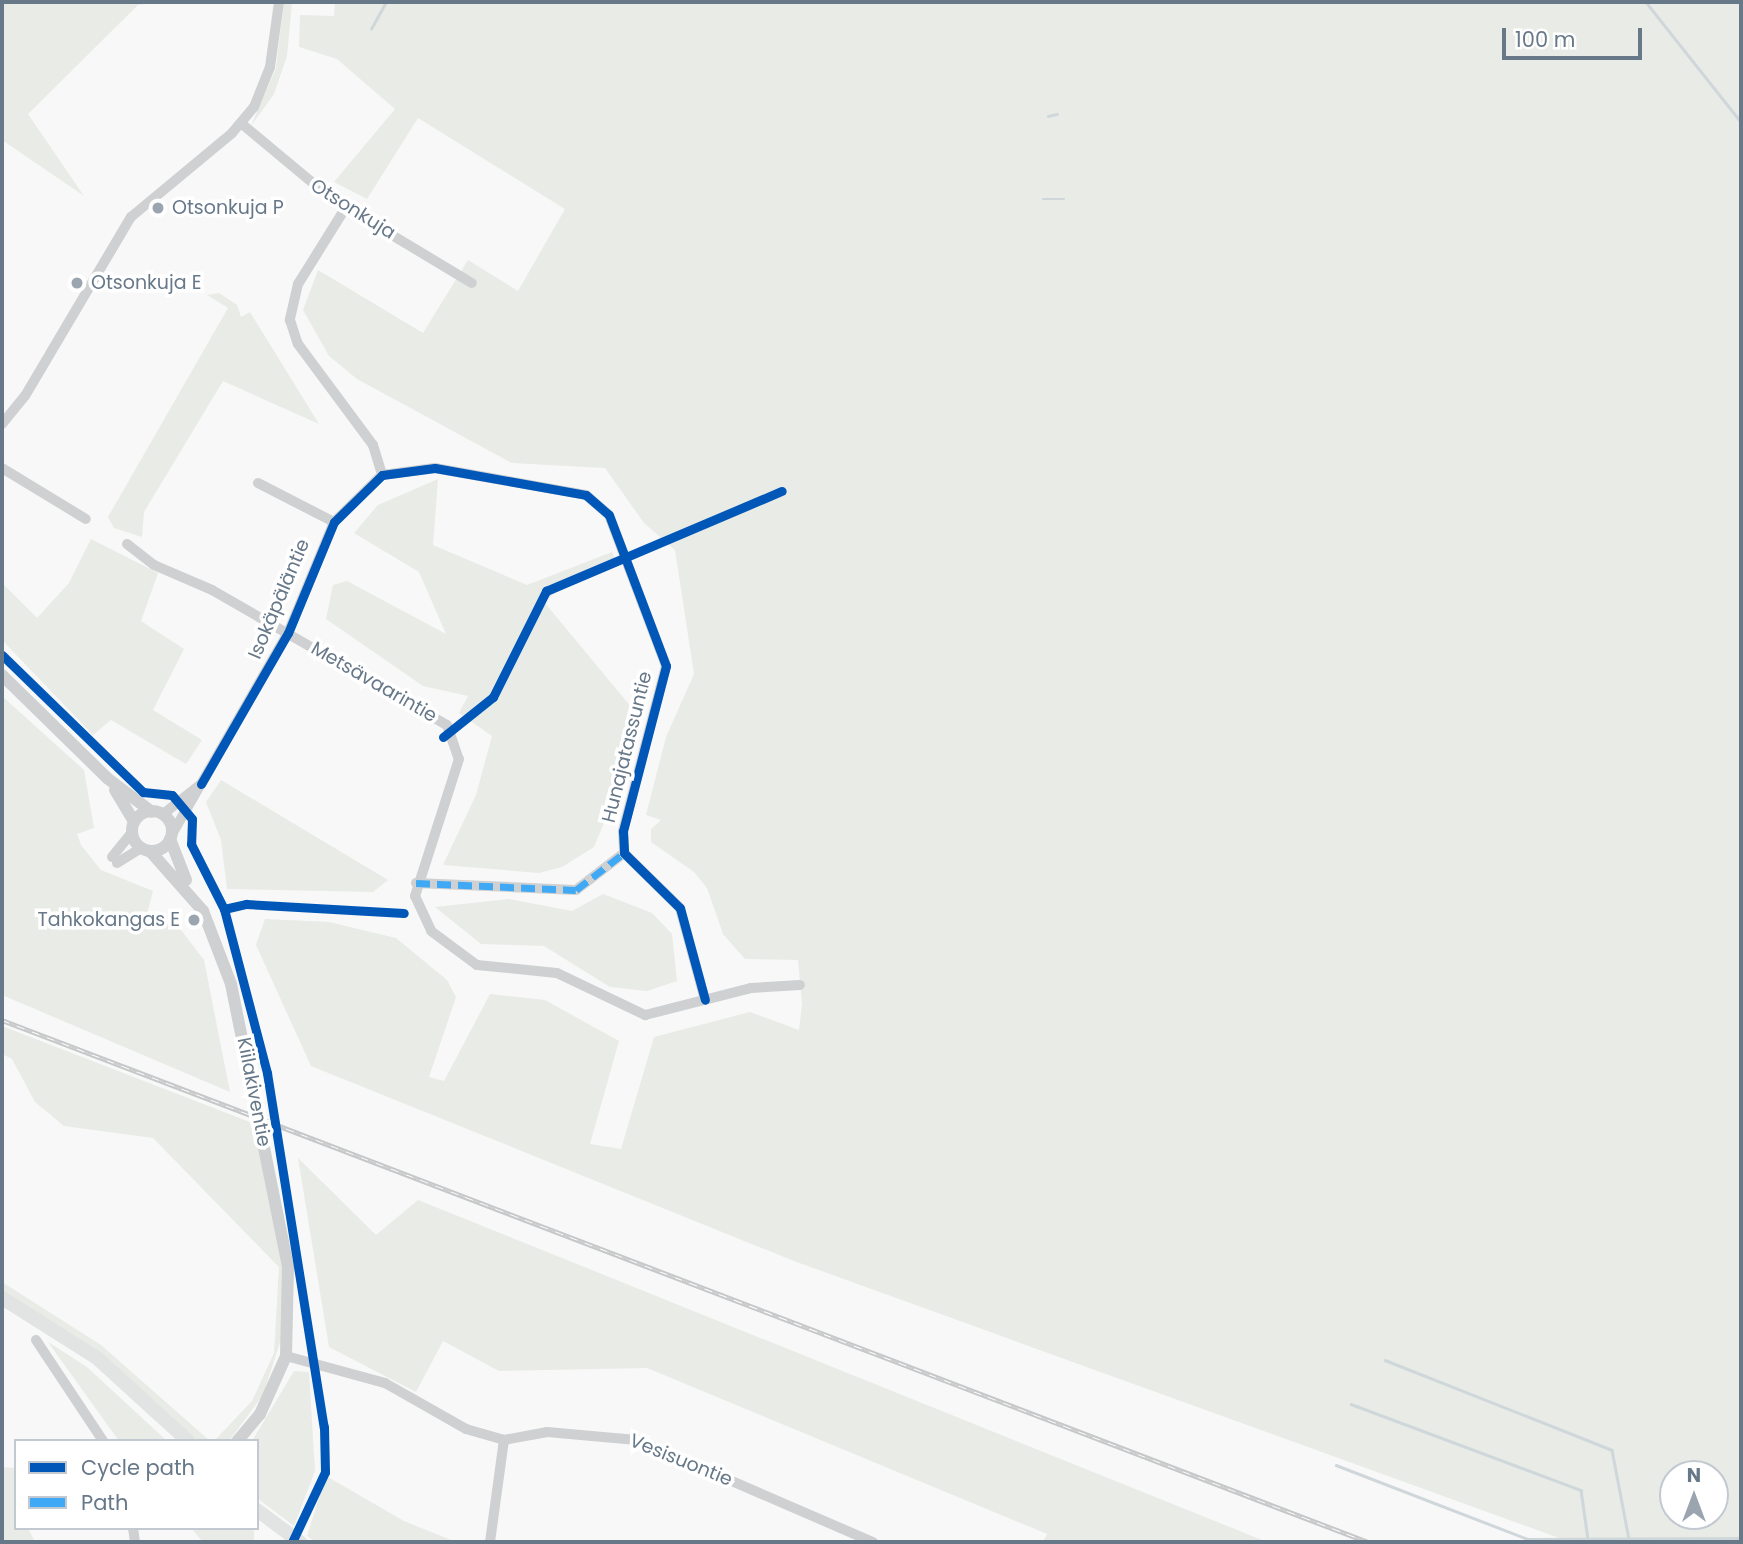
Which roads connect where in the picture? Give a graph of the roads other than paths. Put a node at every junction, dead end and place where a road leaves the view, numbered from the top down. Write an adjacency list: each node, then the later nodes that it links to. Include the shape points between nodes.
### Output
1 (279, 2): 2 (street, via 268,77)
2 (242, 124): 3 (street, Otsonkuja); 5 (street, via 131,217 25,396)
3 (346, 207): 4 (street, Otsonkuja); 7 (street, via 298,284 290,320 298,344 373,445)
4 (472, 283)
5 (2, 424)
6 (2, 468): 9 (street)
7 (382, 475): 10 (street, Isokäpäläntie); 20 (street, Hunajatassuntie, via 435,468 586,495 605,507 666,666 623,831)
8 (258, 484): 10 (street)
9 (86, 519)
10 (334, 522): 12 (street, Isokäpäläntie)
11 (127, 544): 12 (street, Metsävaarintie, via 191,586 212,590)
12 (288, 633): 15 (street, Isokäpäläntie); 21 (street, Metsävaarintie, via 443,721 455,737 458,759)
13 (2, 675): 14 (street)
14 (107, 778): 16 (street); 17 (street)
15 (201, 784): 16 (street, Isokäpäläntie); 18 (street, Isokäpäläntie)
16 (157, 813): 17 (street); 18 (street, Kiilakiventie)
17 (133, 827): 19 (street, Kiilakiventie); 19 (street, via 114,860)
18 (171, 836): 19 (street); 22 (street, Kiilakiventie)
19 (146, 850): 22 (street, Kiilakiventie)
20 (624, 853): 21 (street, via 576,890); 24 (street, Hunajatassuntie, via 680,908)
21 (416, 883): 24 (street, Metsävaarintie, via 417,907 431,931 477,965 557,973 636,1014)
22 (197, 902): 27 (street, Kiilakiventie, via 231,984 258,1113 288,1268)
23 (800, 985): 24 (street, Metsävaarintie)
24 (705, 1000)
25 (2, 1298): 29 (main road, via 97,1357)
26 (36, 1340): 28 (street)
27 (286, 1356): 30 (street, Kiilakiventie, via 260,1414); 31 (street, Vesisuontie, via 385,1383 466,1429)
28 (102, 1439)
29 (186, 1439)
30 (239, 1439)
31 (505, 1440): 34 (street); 35 (street, Vesisuontie, via 547,1432 637,1440)
32 (259, 1511): 33 (main road)
33 (300, 1542)
34 (490, 1542)
35 (873, 1542)

